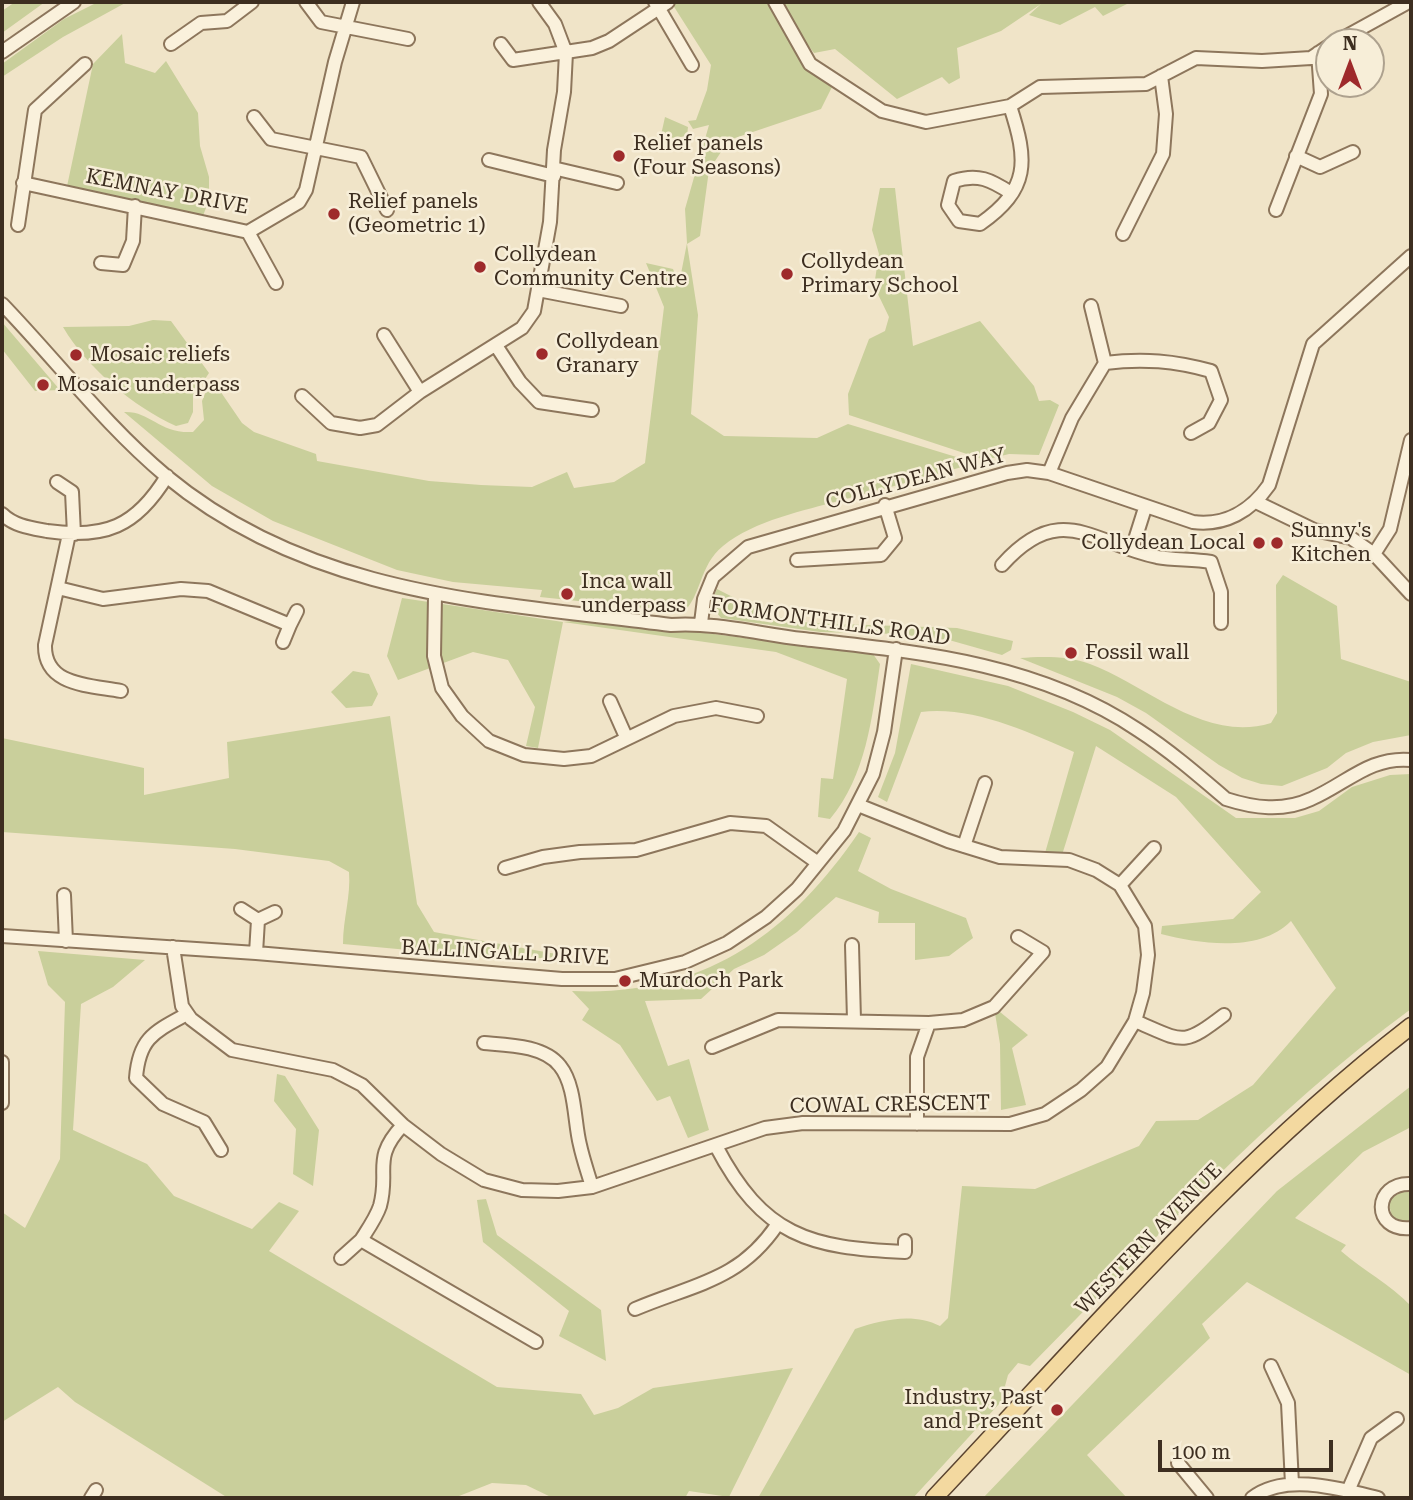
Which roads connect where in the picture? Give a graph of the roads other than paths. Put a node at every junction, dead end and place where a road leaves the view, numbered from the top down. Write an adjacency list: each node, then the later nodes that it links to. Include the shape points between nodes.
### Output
1 (74, 2): 14 (street)
2 (252, 2): 12 (street, via 227,21 201,23)
3 (306, 2): 9 (street, via 321,22)
4 (353, 2): 9 (street, KEMNAY DRIVE)
5 (539, 2): 15 (street)
6 (775, 2): 21 (street, via 810,64 882,111 926,122)
7 (661, 4): 15 (street, via 609,41); 18 (street)
8 (1407, 6): 10 (street)
9 (345, 26): 11 (street); 23 (street, KEMNAY DRIVE)
10 (1364, 28)
11 (408, 39)
12 (171, 44)
13 (501, 44): 15 (street, via 513,60)
14 (2, 52)
15 (566, 53): 27 (street)
16 (1315, 56): 19 (street, via 1262,61 1196,58)
17 (85, 64): 28 (street, via 35,110)
18 (692, 65)
19 (1161, 76): 21 (street, via 1146,84 1040,87); 36 (street, via 1166,114 1163,154)
20 (1320, 98): 25 (street)
21 (1010, 106): 30 (street, via 1021,139 1023,175)
22 (254, 117): 23 (street, via 271,139)
23 (318, 146): 32 (street, via 361,157); 35 (street, KEMNAY DRIVE, via 299,202)
24 (1353, 152): 25 (street, via 1320,167)
25 (1296, 156): 33 (street)
26 (489, 160): 27 (street)
27 (554, 172): 29 (street); 40 (street)
28 (23, 183): 31 (street, KEMNAY DRIVE); 34 (street)
29 (617, 183)
30 (1011, 193): 30 (street, via 1002,209 980,224 959,221 948,205 954,181 968,176 988,178)
31 (135, 206): 35 (street, KEMNAY DRIVE); 38 (street, via 134,241 123,265)
32 (387, 210)
33 (1276, 210)
34 (18, 225)
35 (248, 232): 39 (street)
36 (1123, 234)
37 (1411, 256): 56 (street, via 1313,344 1269,485)
38 (100, 263)
39 (276, 283)
40 (538, 290): 42 (street); 45 (street, via 534,311 522,328)
41 (2, 304): 54 (street, FORMONTHILLS ROAD, via 113,428)
42 (621, 306)
43 (1091, 306): 46 (street)
44 (384, 335): 47 (street)
45 (497, 347): 47 (street); 49 (street, via 539,402)
46 (1105, 363): 50 (street, via 1173,361 1211,371 1221,400 1209,424); 53 (street, via 1072,418)
47 (420, 393): 48 (street, via 377,425 360,428 331,423)
48 (302, 396)
49 (592, 410)
50 (1191, 433)
51 (1411, 440): 52 (street)
52 (1408, 463): 62 (street, via 1390,528)
53 (1049, 473): 57 (street, COLLYDEAN WAY, via 1007,473); 58 (street, COLLYDEAN WAY)
54 (167, 477): 60 (street, via 136,516 90,535); 67 (street, FORMONTHILLS ROAD, via 256,534 329,568)
55 (57, 482): 60 (street, via 78,488)
56 (1256, 502): 58 (street, COLLYDEAN WAY, via 1235,516 1210,524); 62 (street, via 1314,530 1351,538)
57 (885, 505): 63 (street, via 895,538 881,555); 69 (street, COLLYDEAN WAY, via 748,547 713,577)
58 (1145, 508): 61 (street)
59 (2, 514): 60 (street, via 30,528)
60 (71, 534): 65 (street)
61 (1132, 549): 64 (street, via 1100,535 1064,528 1021,543); 70 (street, via 1158,557 1211,562 1221,592)
62 (1374, 554): 66 (street)
63 (797, 560)
64 (1002, 565)
65 (58, 588): 71 (street, via 103,599 181,589 208,591); 74 (street, via 44,659 53,673 68,681)
66 (1411, 594)
67 (435, 596): 69 (street, FORMONTHILLS ROAD, via 671,625); 77 (street, via 434,656 442,688 462,716 489,741 524,755 564,759 590,756)
68 (297, 611): 71 (street)
69 (701, 623): 73 (street, FORMONTHILLS ROAD, via 772,636)
70 (1221, 623)
71 (290, 625): 72 (street)
72 (283, 642)
73 (896, 649): 78 (street, FORMONTHILLS ROAD, via 959,659 1067,692 1138,730 1226,799 1242,804 1280,808 1299,804 1368,766); 80 (street, BALLINGALL DRIVE, via 884,732 873,774)
74 (121, 691)
75 (610, 701): 77 (street)
76 (757, 716): 77 (street, via 716,708 674,716)
77 (626, 737)
78 (1411, 760)
79 (985, 783): 81 (street)
80 (858, 806): 81 (street, COWAL CRESCENT); 83 (street, BALLINGALL DRIVE)
81 (964, 846): 85 (street, COWAL CRESCENT, via 1000,857 1069,860)
82 (1154, 848): 85 (street)
83 (818, 863): 84 (street, via 766,826 730,822 636,850 543,857); 95 (street, BALLINGALL DRIVE, via 766,917 727,943 634,977 562,979)
84 (505, 868)
85 (1120, 885): 99 (street, COWAL CRESCENT, via 1145,926 1143,993)
86 (64, 895): 92 (street)
87 (241, 909): 89 (street)
88 (275, 912): 89 (street)
89 (258, 920): 95 (street)
90 (2, 936): 92 (street, BALLINGALL DRIVE)
91 (1018, 937): 100 (street, via 1043,952 994,1007 963,1020)
92 (66, 940): 94 (street, BALLINGALL DRIVE)
93 (852, 945): 98 (street)
94 (173, 947): 95 (street, BALLINGALL DRIVE); 96 (street, via 176,982)
95 (256, 953)
96 (187, 1014): 107 (street, COWAL CRESCENT, via 232,1050 333,1070 362,1085); 109 (street, via 158,1030 138,1053 136,1078 163,1104 204,1122)
97 (1224, 1015): 99 (street, via 1194,1038 1179,1038)
98 (854, 1020): 100 (street); 103 (street, via 778,1020)
99 (1135, 1021): 106 (street, COWAL CRESCENT, via 1107,1067 1045,1114 1010,1124)
100 (929, 1023): 106 (street, via 917,1057)
101 (1411, 1026): 124 (main road, WESTERN AVENUE, via 1301,1119 1182,1231)
102 (484, 1043): 111 (street, via 519,1046 560,1066)
103 (712, 1047)
104 (2, 1062): 105 (street)
105 (2, 1103)
106 (917, 1124): 108 (street, COWAL CRESCENT, via 803,1123 765,1128)
107 (403, 1125): 111 (street, COWAL CRESCENT, via 484,1180 522,1191); 114 (street, via 387,1143 380,1205)
108 (716, 1146): 111 (street, COWAL CRESCENT); 112 (street, via 732,1177)
109 (222, 1150)
110 (1411, 1184): 113 (street, via 1393,1186 1382,1206 1389,1224)
111 (592, 1187)
112 (778, 1225): 115 (street, via 847,1249); 117 (street, via 747,1262)
113 (1411, 1228)
114 (361, 1240): 116 (street); 118 (street)
115 (905, 1252)
116 (341, 1258)
117 (635, 1308)
118 (536, 1342)
119 (1271, 1366): 122 (street, via 1288,1403)
120 (1397, 1419): 123 (street, via 1371,1438)
121 (1178, 1462): 125 (street)
122 (1292, 1484): 123 (street); 126 (street)
123 (1348, 1490): 127 (street)
124 (934, 1498)
125 (1207, 1498)
126 (1252, 1498)
127 (1378, 1498)

